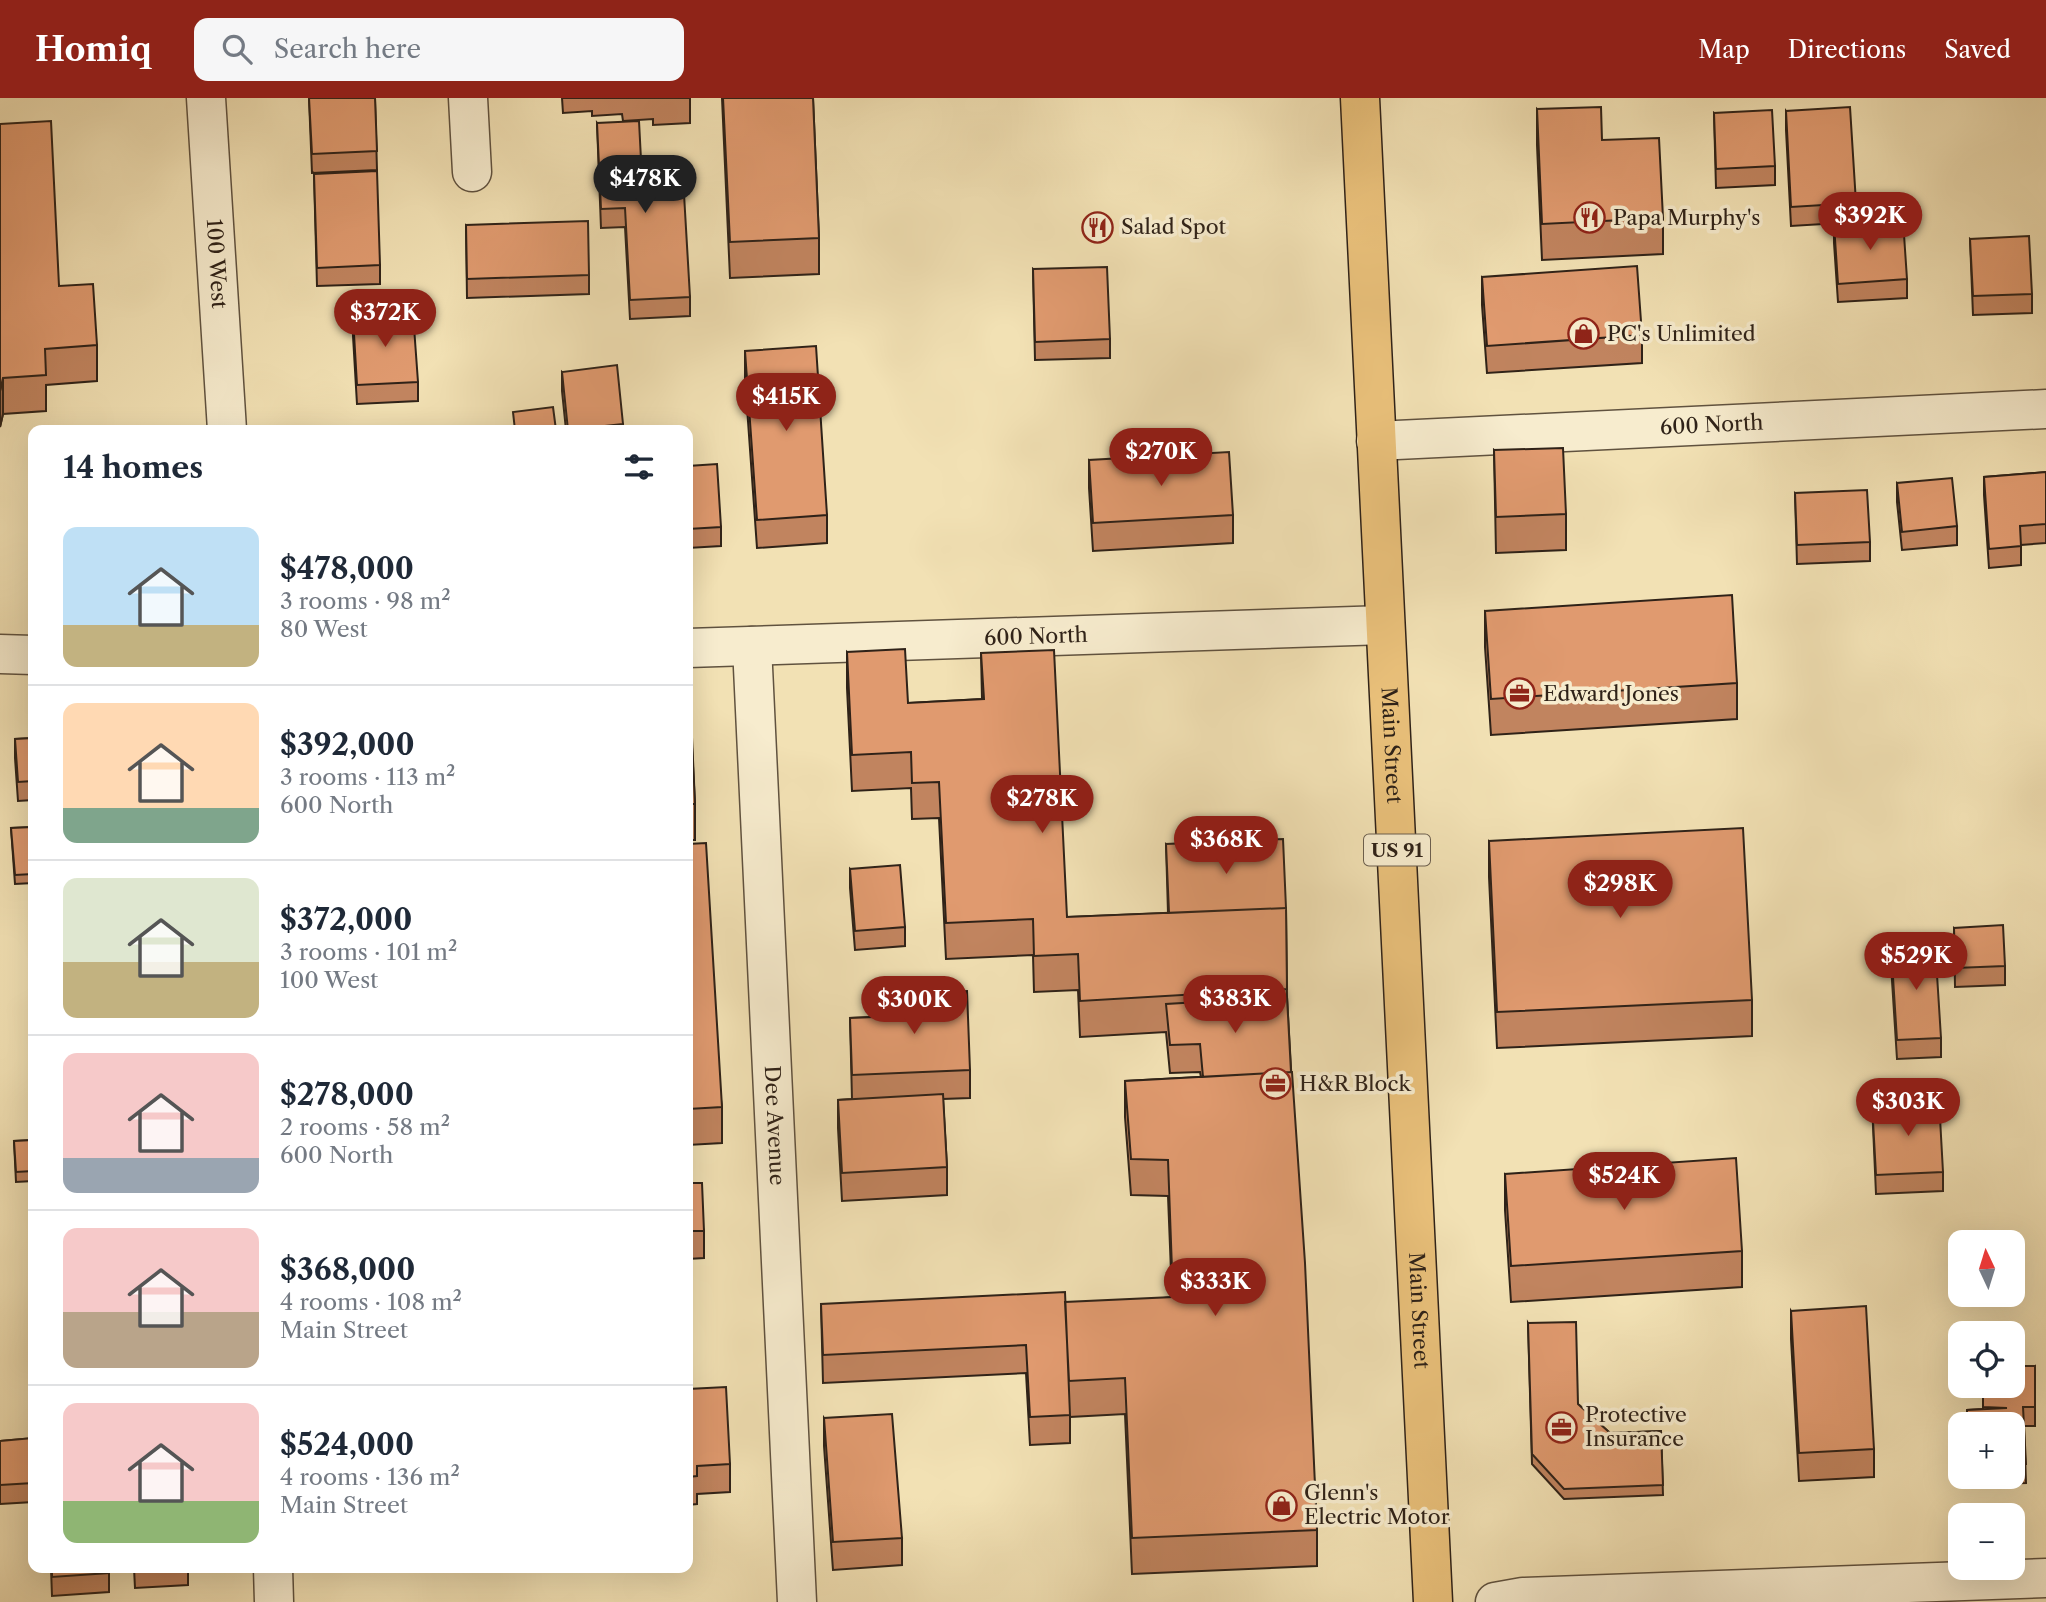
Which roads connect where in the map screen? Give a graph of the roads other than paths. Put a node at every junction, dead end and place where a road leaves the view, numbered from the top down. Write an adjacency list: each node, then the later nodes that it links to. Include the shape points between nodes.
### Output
1 (206, 98): 6 (street, 100 West)
2 (468, 98): 4 (street)
3 (1360, 98): 7 (main road, Main Street / US 91)
4 (472, 172)
5 (2046, 410): 7 (street, 600 North)
6 (227, 425)
7 (1376, 441): 8 (main road, Main Street / US 91)
8 (1385, 625): 9 (street, 600 North); 17 (main road, Main Street / US 91)
9 (752, 646): 10 (street, 600 North); 16 (street, Dee Avenue)
10 (693, 648)
11 (0, 654): 12 (street)
12 (28, 654)
13 (273, 1573): 15 (street)
14 (2046, 1583): 18 (street, via 1522,1597)
15 (274, 1602)
16 (797, 1602)
17 (1433, 1602)
18 (1494, 1602)

